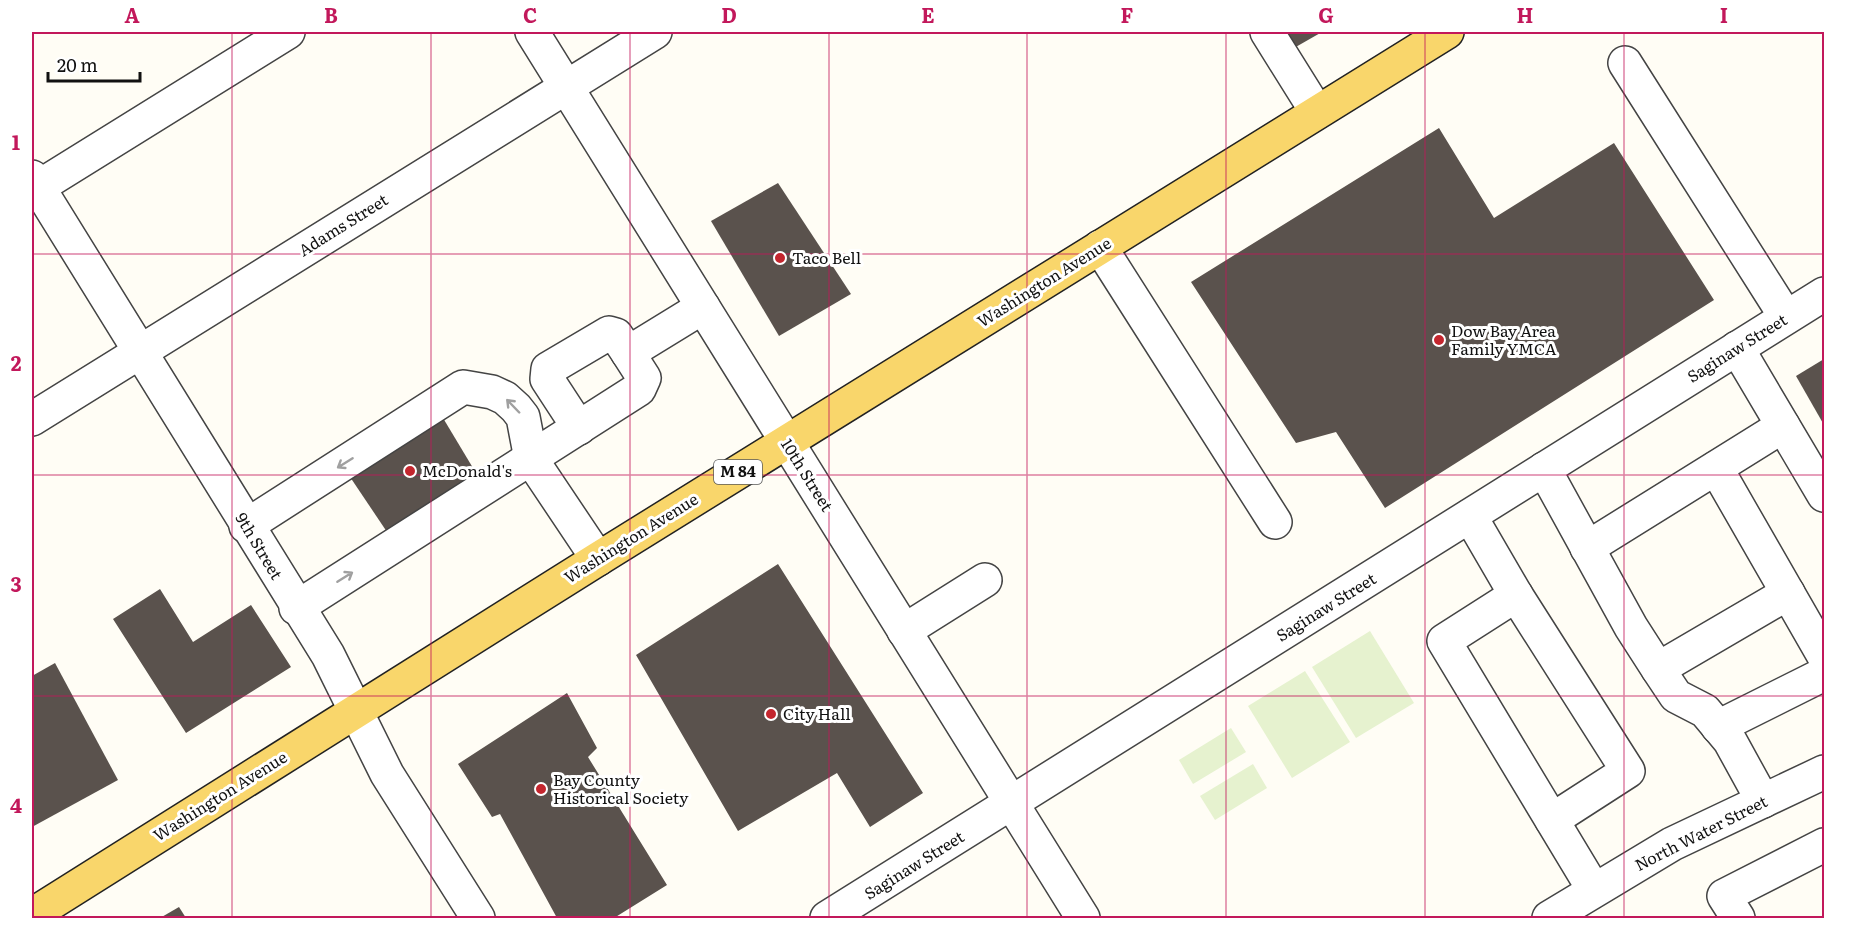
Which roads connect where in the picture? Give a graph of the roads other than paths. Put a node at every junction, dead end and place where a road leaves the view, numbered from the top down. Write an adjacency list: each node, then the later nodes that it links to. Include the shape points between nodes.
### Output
1 (288, 32): 9 (street)
2 (532, 32): 7 (street, 10th Street)
3 (655, 32): 7 (street, Adams Street)
4 (1267, 32): 8 (street)
5 (1447, 32): 8 (main road, Washington Avenue / M 84)
6 (1625, 63): 13 (street)
7 (566, 87): 12 (street, 10th Street); 15 (street, Adams Street)
8 (1317, 112): 10 (main road, Washington Avenue / M 84)
9 (34, 185): 15 (street, 9th Street)
10 (1100, 247): 21 (main road, Washington Avenue / M 84); 27 (street)
11 (1824, 294): 13 (street, Saginaw Street)
12 (703, 307): 16 (street); 21 (street, 10th Street)
13 (1786, 317): 14 (street, Saginaw Street)
14 (1737, 348): 19 (street); 24 (street, Saginaw Street)
15 (141, 350): 18 (street, Adams Street); 28 (street, 9th Street)
16 (628, 353): 20 (street, via 644,378 639,389); 20 (street, via 616,335 609,333 548,369 547,379)
17 (463, 387): 20 (street, via 504,375 519,379); 22 (street, one-way to 17, via 523,417 516,408 492,392); 28 (street, one-way to 28)
18 (32, 419)
19 (1784, 426): 23 (street); 25 (street)
20 (569, 435): 22 (street)
21 (787, 442): 30 (main road, Washington Avenue / M 84); 35 (street, 10th Street)
22 (531, 459): 30 (street); 34 (street, one-way to 22)
23 (1716, 468): 29 (street); 32 (street)
24 (1544, 469): 26 (street, Saginaw Street); 29 (street)
25 (1824, 495)
26 (1470, 516): 33 (street); 43 (street, Saginaw Street)
27 (1275, 522)
28 (246, 525): 34 (street, 9th Street)
29 (1587, 548): 37 (street)
30 (598, 559): 39 (main road, Washington Avenue / M 84)
31 (985, 580): 35 (street)
32 (1788, 593): 36 (street); 37 (street)
33 (1516, 595): 44 (street, via 1444,641); 44 (street, via 1628,771)
34 (296, 608): 39 (street, 9th Street, via 328,655)
35 (904, 631): 43 (street, 10th Street)
36 (1824, 656)
37 (1658, 669): 40 (street, via 1676,696 1705,711)
38 (1824, 674): 40 (street)
39 (355, 711): 47 (main road, Washington Avenue / M 84); 48 (street, 9th Street, via 387,774)
40 (1718, 727): 42 (street, via 1730,741)
41 (1824, 772): 42 (street, North Water Street)
42 (1762, 801): 46 (street, North Water Street, via 1672,844)
43 (1013, 803): 49 (street, Saginaw Street); 50 (street, 10th Street)
44 (1552, 820): 46 (street)
45 (1824, 845): 52 (street, via 1724,896)
46 (1594, 890): 51 (street, North Water Street)
47 (32, 915)
48 (478, 918)
49 (826, 918)
50 (1083, 918)
51 (1549, 918)
52 (1738, 918)

